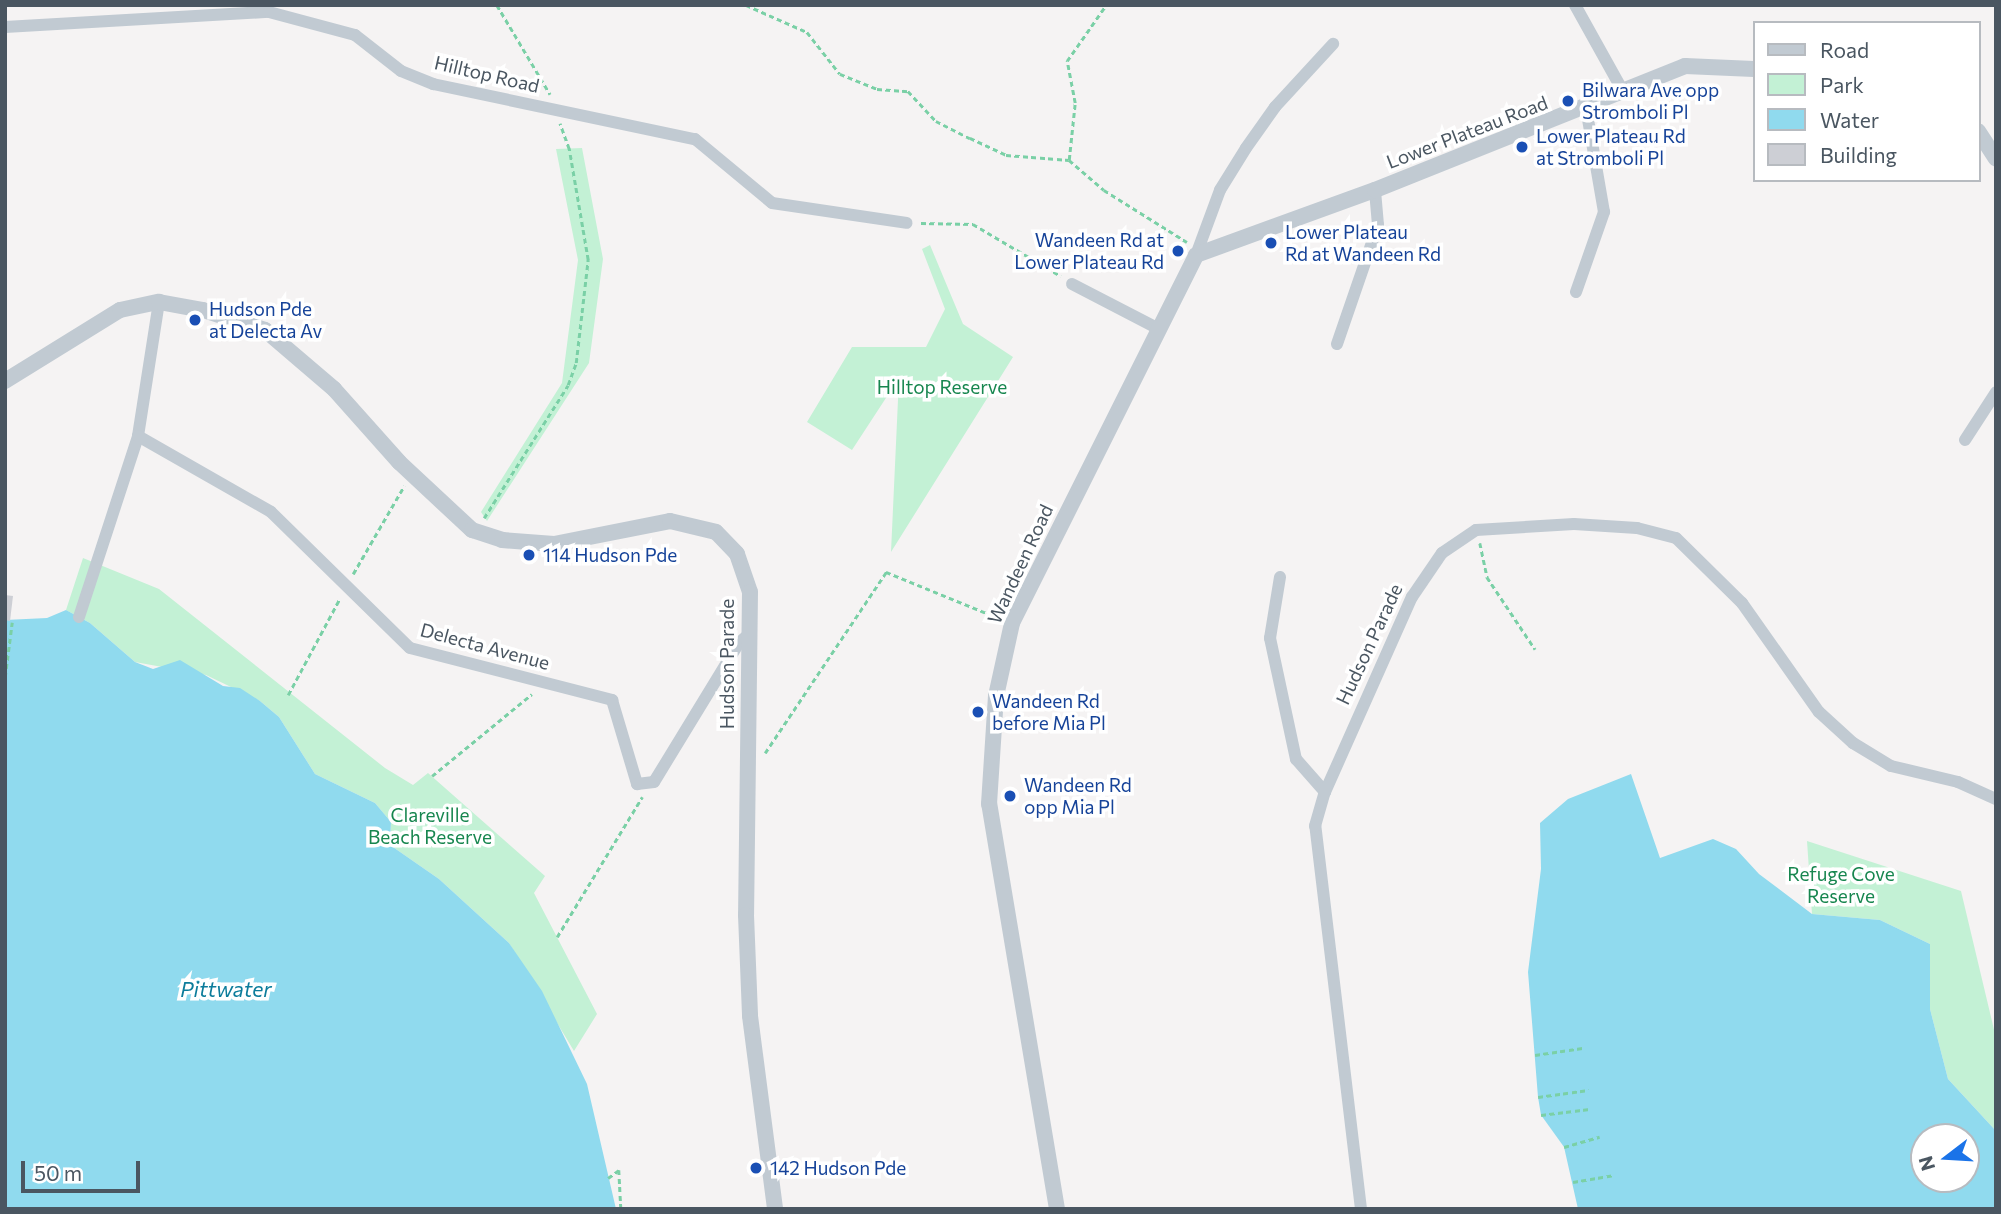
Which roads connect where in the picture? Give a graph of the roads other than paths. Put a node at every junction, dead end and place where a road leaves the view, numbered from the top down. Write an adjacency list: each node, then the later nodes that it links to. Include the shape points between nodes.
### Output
1 (1575, 5): 5 (street)
2 (5, 27): 10 (street, Hilltop Road, via 269,12 355,35 401,71 433,84 695,139 772,203)
3 (1333, 44): 11 (street, Wandeen Road, via 1275,107 1246,148 1220,190)
4 (1752, 69): 5 (street, Lower Plateau Road, via 1685,66)
5 (1624, 93): 6 (street, Lower Plateau Road)
6 (1586, 108): 9 (street, Lower Plateau Road); 13 (street, via 1604,212)
7 (1980, 134): 8 (street)
8 (1996, 159)
9 (1375, 190): 11 (street, Lower Plateau Road); 16 (street, via 1378,225)
10 (907, 223)
11 (1197, 251): 15 (street, Wandeen Road)
12 (1072, 284): 15 (street)
13 (1576, 292)
14 (159, 302): 17 (street, Hudson Parade, via 120,310); 19 (street); 23 (street, Hudson Parade, via 203,310 265,330 334,389 398,462 472,530 502,540 554,544 670,521 716,532 737,554 750,592)
15 (1157, 328): 27 (street, Wandeen Road, via 1012,624 996,696 989,804)
16 (1336, 344)
17 (5, 382)
18 (1996, 392): 20 (street)
19 (138, 436): 22 (street); 23 (street, Delecta Avenue, via 271,512 410,648 612,700 637,784 654,782 739,643)
20 (1965, 440)
21 (1280, 577): 24 (street, via 1270,638 1275,665 1296,759)
22 (79, 617)
23 (750, 634): 26 (street, Hudson Parade, via 746,915 750,1016)
24 (1325, 792): 25 (street, Hudson Parade, via 1412,597 1442,553 1478,530 1574,524 1637,527 1676,538 1742,603 1819,712 1853,743 1891,766 1958,782); 28 (street, Hudson Parade, via 1315,826)
25 (1996, 799)
26 (775, 1209)
27 (1057, 1209)
28 (1362, 1209)

